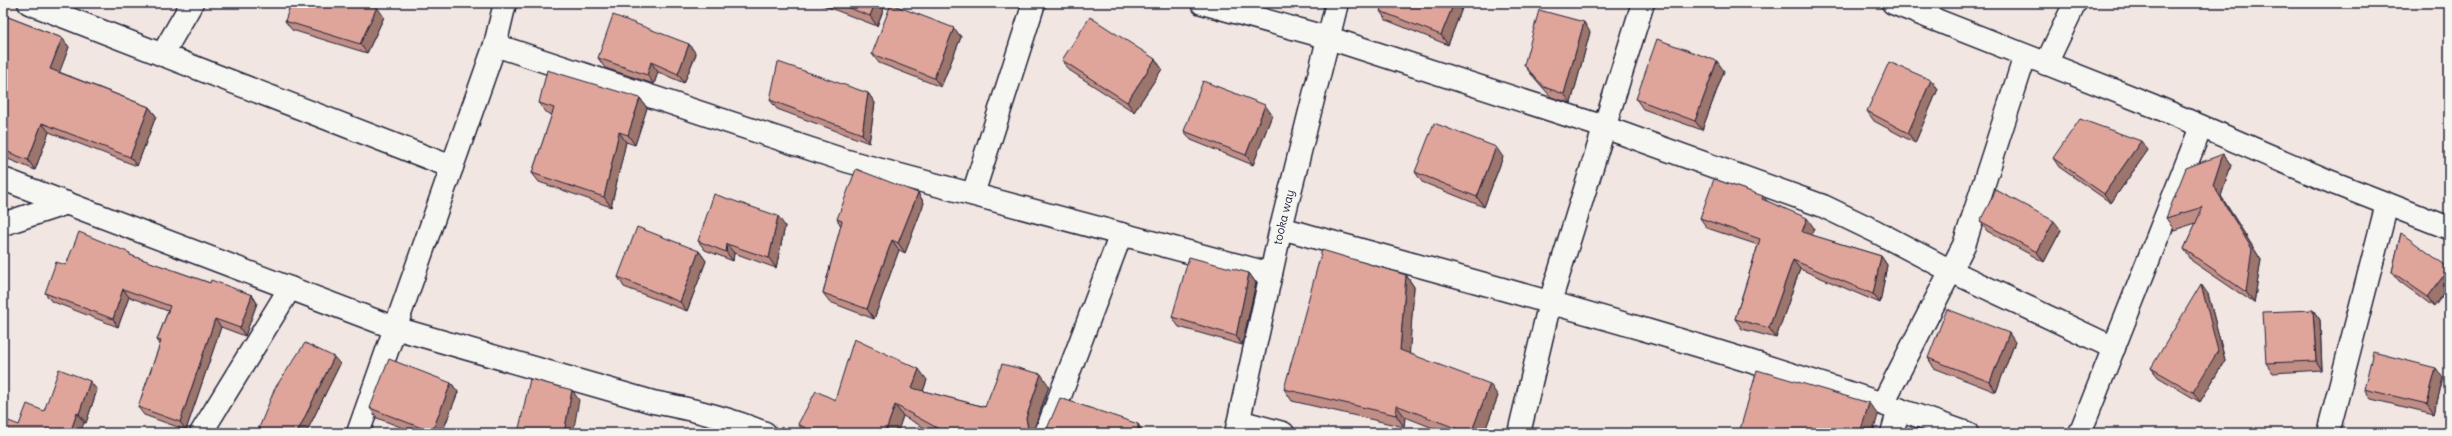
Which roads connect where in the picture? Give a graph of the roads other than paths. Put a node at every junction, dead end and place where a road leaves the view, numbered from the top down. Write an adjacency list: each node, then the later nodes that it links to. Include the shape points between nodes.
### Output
1 (28, 3): 12 (street)
2 (192, 3): 12 (street)
3 (505, 3): 11 (street)
4 (1034, 3): 19 (street)
5 (1202, 3): 10 (street)
6 (1337, 3): 10 (street, tooka way)
7 (1643, 3): 16 (street)
8 (1893, 3): 13 (street)
9 (2075, 3): 14 (street)
10 (1329, 38): 16 (street); 23 (street, tooka way)
11 (494, 45): 17 (street); 19 (street, via 847,161)
12 (162, 55): 17 (street)
13 (2025, 56): 14 (street); 26 (street, via 1964,245)
14 (2046, 64): 15 (street)
15 (2201, 126): 21 (street); 31 (street)
16 (1604, 127): 26 (street, via 1823,206); 29 (street)
17 (452, 167): 30 (street)
18 (3, 179): 20 (street)
19 (973, 194): 25 (street)
20 (66, 203): 22 (street); 28 (street)
21 (2387, 204): 24 (street); 44 (street)
22 (3, 224)
23 (1281, 228): 27 (street, tooka way); 29 (street)
24 (2449, 228)
25 (1121, 234): 27 (street); 38 (street)
26 (1951, 271): 31 (street); 32 (street)
27 (1272, 274): 34 (street, tooka way)
28 (290, 288): 30 (street); 35 (street)
29 (1550, 302): 32 (street); 40 (street)
30 (395, 328): 33 (street, via 653,402 687,408); 36 (street)
31 (2114, 348): 43 (street)
32 (1891, 406): 41 (street); 42 (street)
33 (728, 426): 37 (street)
34 (1238, 427): 39 (street)
35 (202, 433)
36 (358, 433)
37 (765, 433)
38 (1046, 433)
39 (1283, 433)
40 (1519, 433)
41 (1892, 433)
42 (1967, 433)
43 (2080, 433)
44 (2328, 433)

